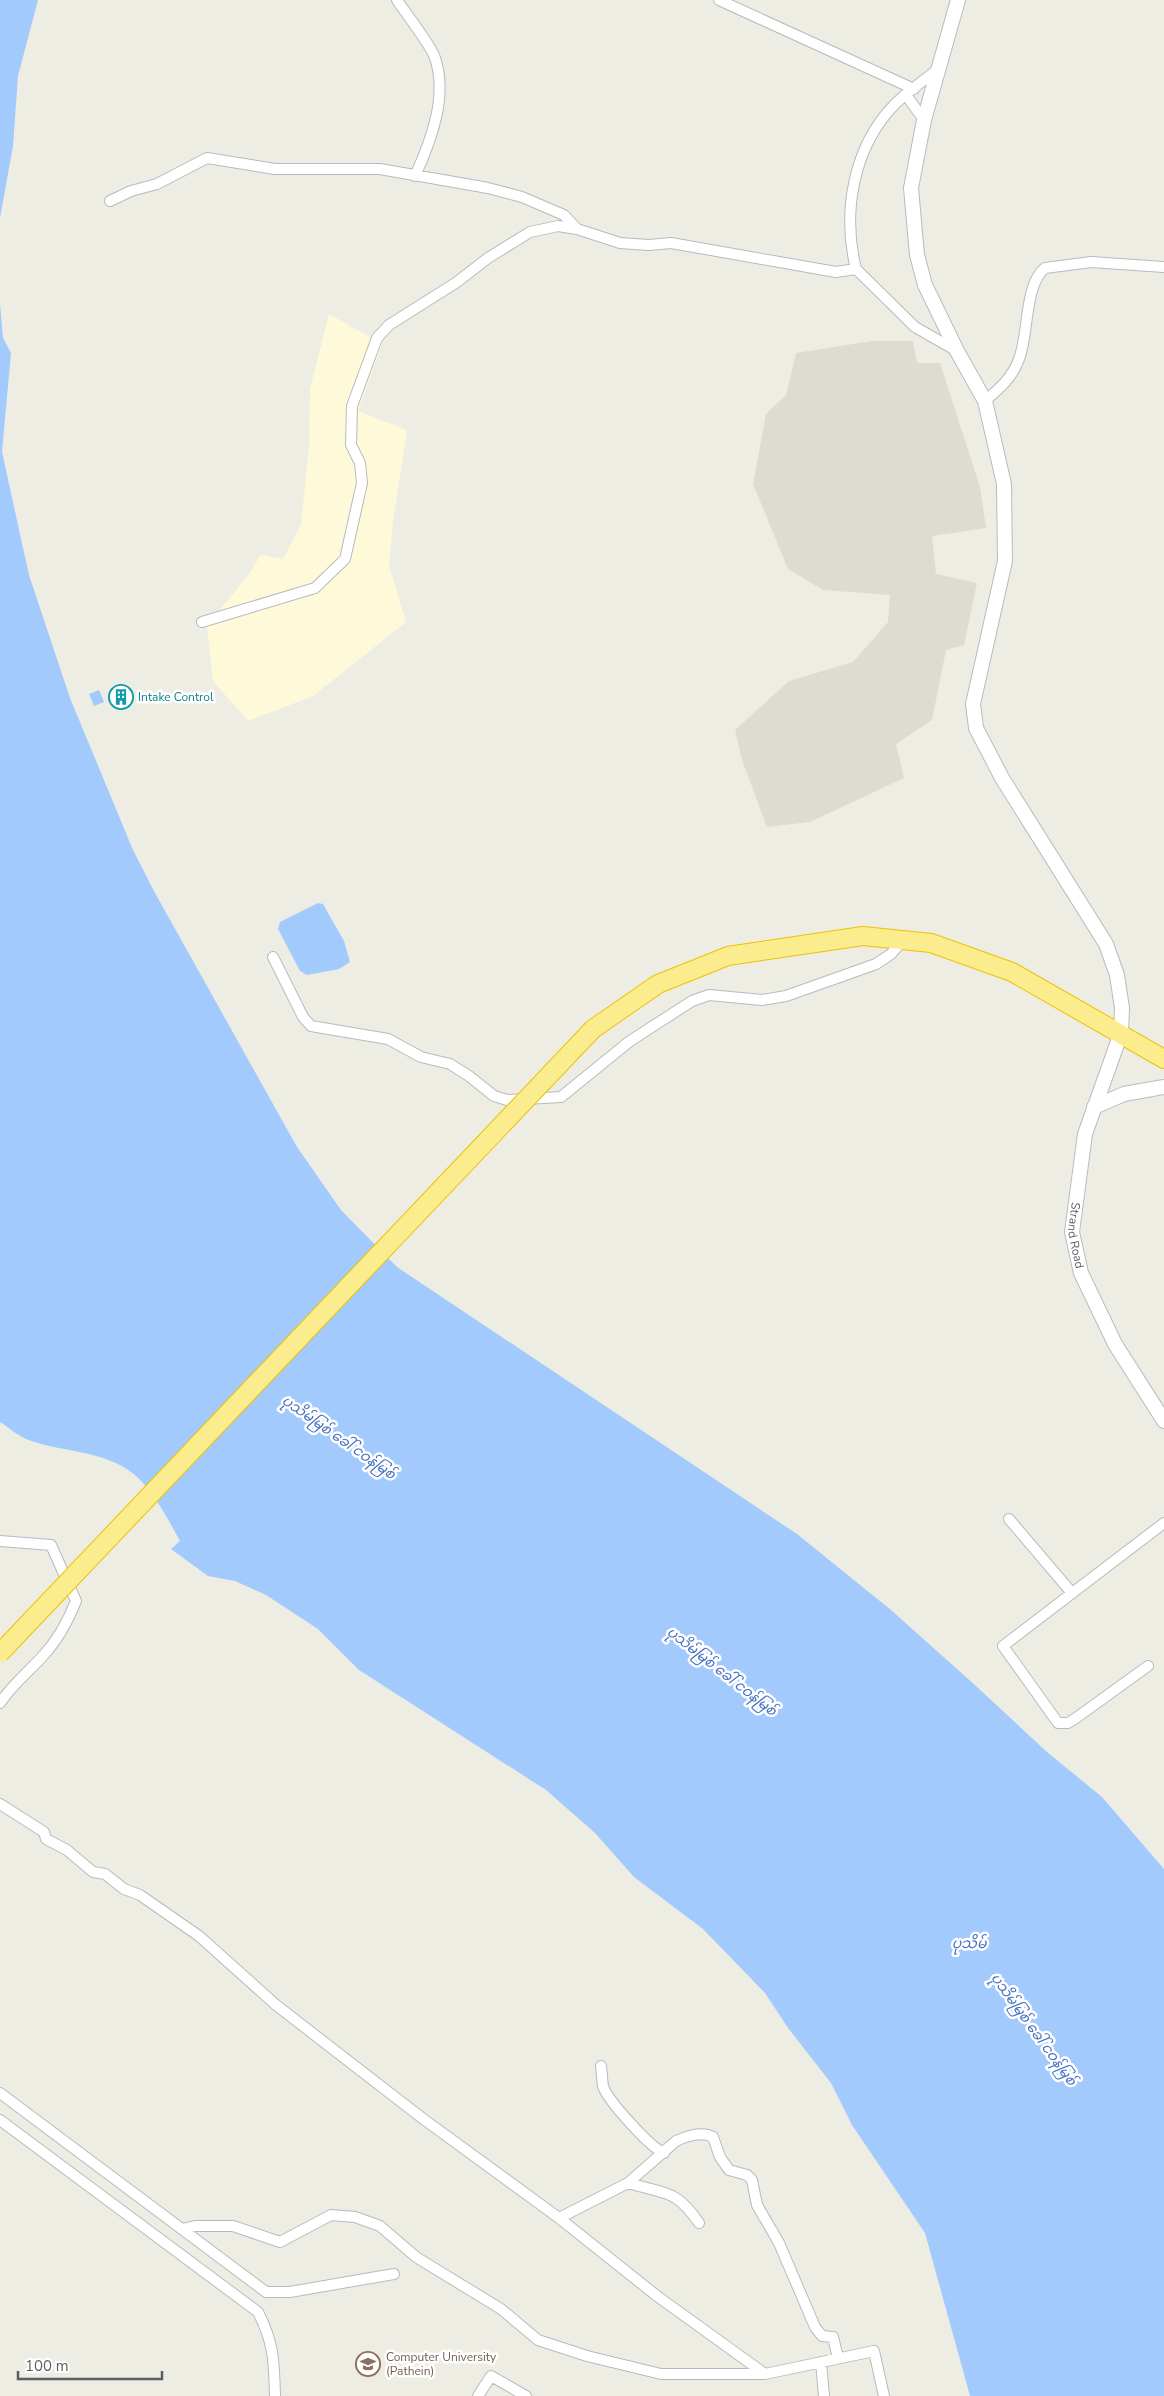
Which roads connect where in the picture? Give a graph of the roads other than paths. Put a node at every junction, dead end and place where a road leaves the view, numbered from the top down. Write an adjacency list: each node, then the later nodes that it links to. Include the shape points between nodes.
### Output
1 (397, 0): 7 (street, via 434,56 439,76 434,125)
2 (719, 0): 5 (street)
3 (958, 0): 4 (street)
4 (939, 68): 5 (street); 6 (street)
5 (910, 92): 6 (street); 11 (street, via 883,118 861,155 852,199 851,247)
6 (924, 120): 12 (street, via 911,188 917,255 925,285)
7 (415, 176): 8 (street, via 380,169 275,169 207,158 157,184); 9 (street, via 522,197 564,215)
8 (110, 200)
9 (577, 229): 11 (street, via 620,243 671,244 836,272); 14 (street, via 558,226 530,232 389,325 377,338 352,406 351,445 360,463 362,484 345,560 314,588)
10 (1164, 267): 13 (street, via 1091,262 1045,268 1039,272 1019,360 1004,385)
11 (856, 269): 12 (street, via 915,327)
12 (957, 351): 13 (street)
13 (986, 401): 17 (street, via 1004,484 1005,561 973,704 976,728 1002,778 1106,944 1117,975)
14 (202, 622)
15 (903, 940): 16 (street, via 876,964 786,996 762,1000 709,996 692,1001 630,1041 561,1097 508,1100 494,1096 450,1064 421,1057 388,1039 311,1026 303,1017); 17 (highway, via 931,943 1012,972); 26 (highway, bridge, via 863,936 728,956 658,984 592,1029)
16 (273, 957)
17 (1121, 1033): 18 (highway); 20 (street, Strand Road)
18 (1164, 1059)
19 (1164, 1087): 20 (street, via 1124,1094)
20 (1094, 1107): 21 (street, Strand Road, via 1085,1134 1072,1232 1081,1273 1115,1344)
21 (1164, 1421)
22 (1009, 1519): 25 (street)
23 (1164, 1523): 25 (street)
24 (0, 1541): 28 (street, via 51,1545 76,1601 67,1623 42,1657 11,1686)
25 (1072, 1593): 27 (street, via 1003,1646 1058,1723 1068,1723)
26 (0, 1653)
27 (1148, 1666)
28 (0, 1703)
29 (0, 1804): 35 (street, via 44,1832 46,1839 67,1850 93,1872 105,1874 124,1889 140,1895 199,1936 276,2006)
30 (601, 2066): 33 (street, via 604,2088 640,2133 656,2150)
31 (0, 2093): 37 (street)
32 (0, 2120): 42 (street, via 258,2312 271,2341)
33 (664, 2153): 34 (street); 39 (street, via 685,2136 708,2134 713,2137 720,2157 730,2170 750,2177 757,2206 778,2243 815,2327 819,2334 832,2337)
34 (628, 2183): 35 (street); 36 (street, via 678,2198)
35 (560, 2218): 41 (street, via 658,2296)
36 (699, 2223)
37 (182, 2229): 38 (street, via 266,2292 297,2291); 41 (street, via 233,2226 280,2242 331,2215 355,2217 380,2226 416,2257 501,2309 538,2340 596,2359 661,2374)
38 (394, 2274)
39 (838, 2358): 40 (street); 46 (street, via 874,2351)
40 (820, 2362): 41 (street); 45 (street)
41 (765, 2374)
42 (275, 2396)
43 (478, 2396): 44 (street, via 491,2376)
44 (526, 2396)
45 (824, 2396)
46 (884, 2396)

